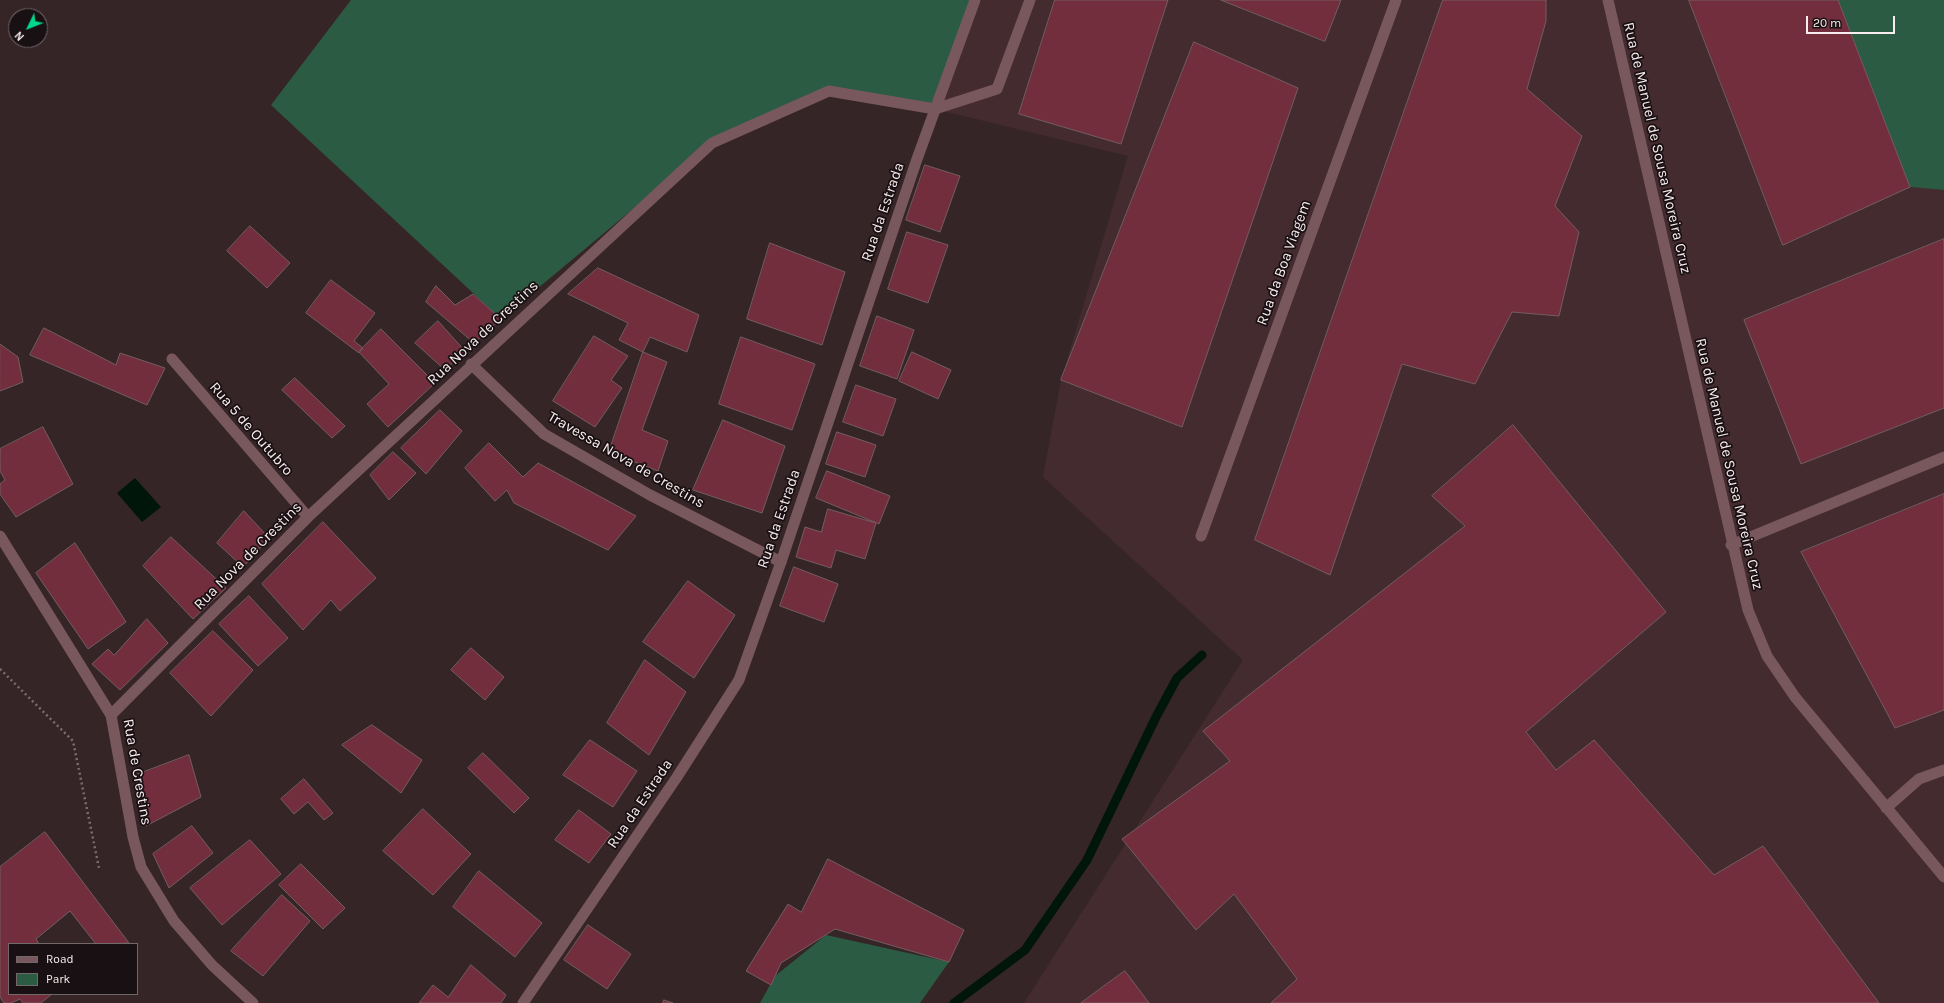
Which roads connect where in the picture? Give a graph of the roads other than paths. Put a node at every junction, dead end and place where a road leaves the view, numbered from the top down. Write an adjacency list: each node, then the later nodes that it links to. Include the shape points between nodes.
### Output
1 (975, 0): 5 (street, Rua da Estrada)
2 (1030, 0): 5 (street, via 997,88)
3 (1396, 0): 11 (street, Rua da Boa Viagem)
4 (1608, 0): 12 (street, Rua de Manuel de Sousa Moreira Cruz)
5 (935, 108): 7 (street, Rua Nova de Crestins, via 829,91 712,143); 13 (street, Rua da Estrada)
6 (172, 359): 9 (street, Rua 5 de Outubro)
7 (472, 364): 9 (street, Rua Nova de Crestins); 13 (street, Travessa Nova de Crestins, via 544,434 650,495)
8 (1944, 457): 12 (street)
9 (308, 518): 14 (street, Rua Nova de Crestins)
10 (0, 536): 14 (street, Rua de Crestins)
11 (1201, 536)
12 (1731, 545): 16 (street, Rua de Manuel de Sousa Moreira Cruz, via 1748,610 1768,656 1795,696)
13 (781, 562): 19 (street, Rua da Estrada, via 739,680 677,777)
14 (111, 715): 18 (street, Rua de Crestins, via 133,837 141,867 174,921 212,965)
15 (1944, 770): 16 (street, via 1919,779)
16 (1886, 808): 17 (street, Rua de Manuel de Sousa Moreira Cruz)
17 (1944, 877)
18 (253, 1003)
19 (523, 1003)

